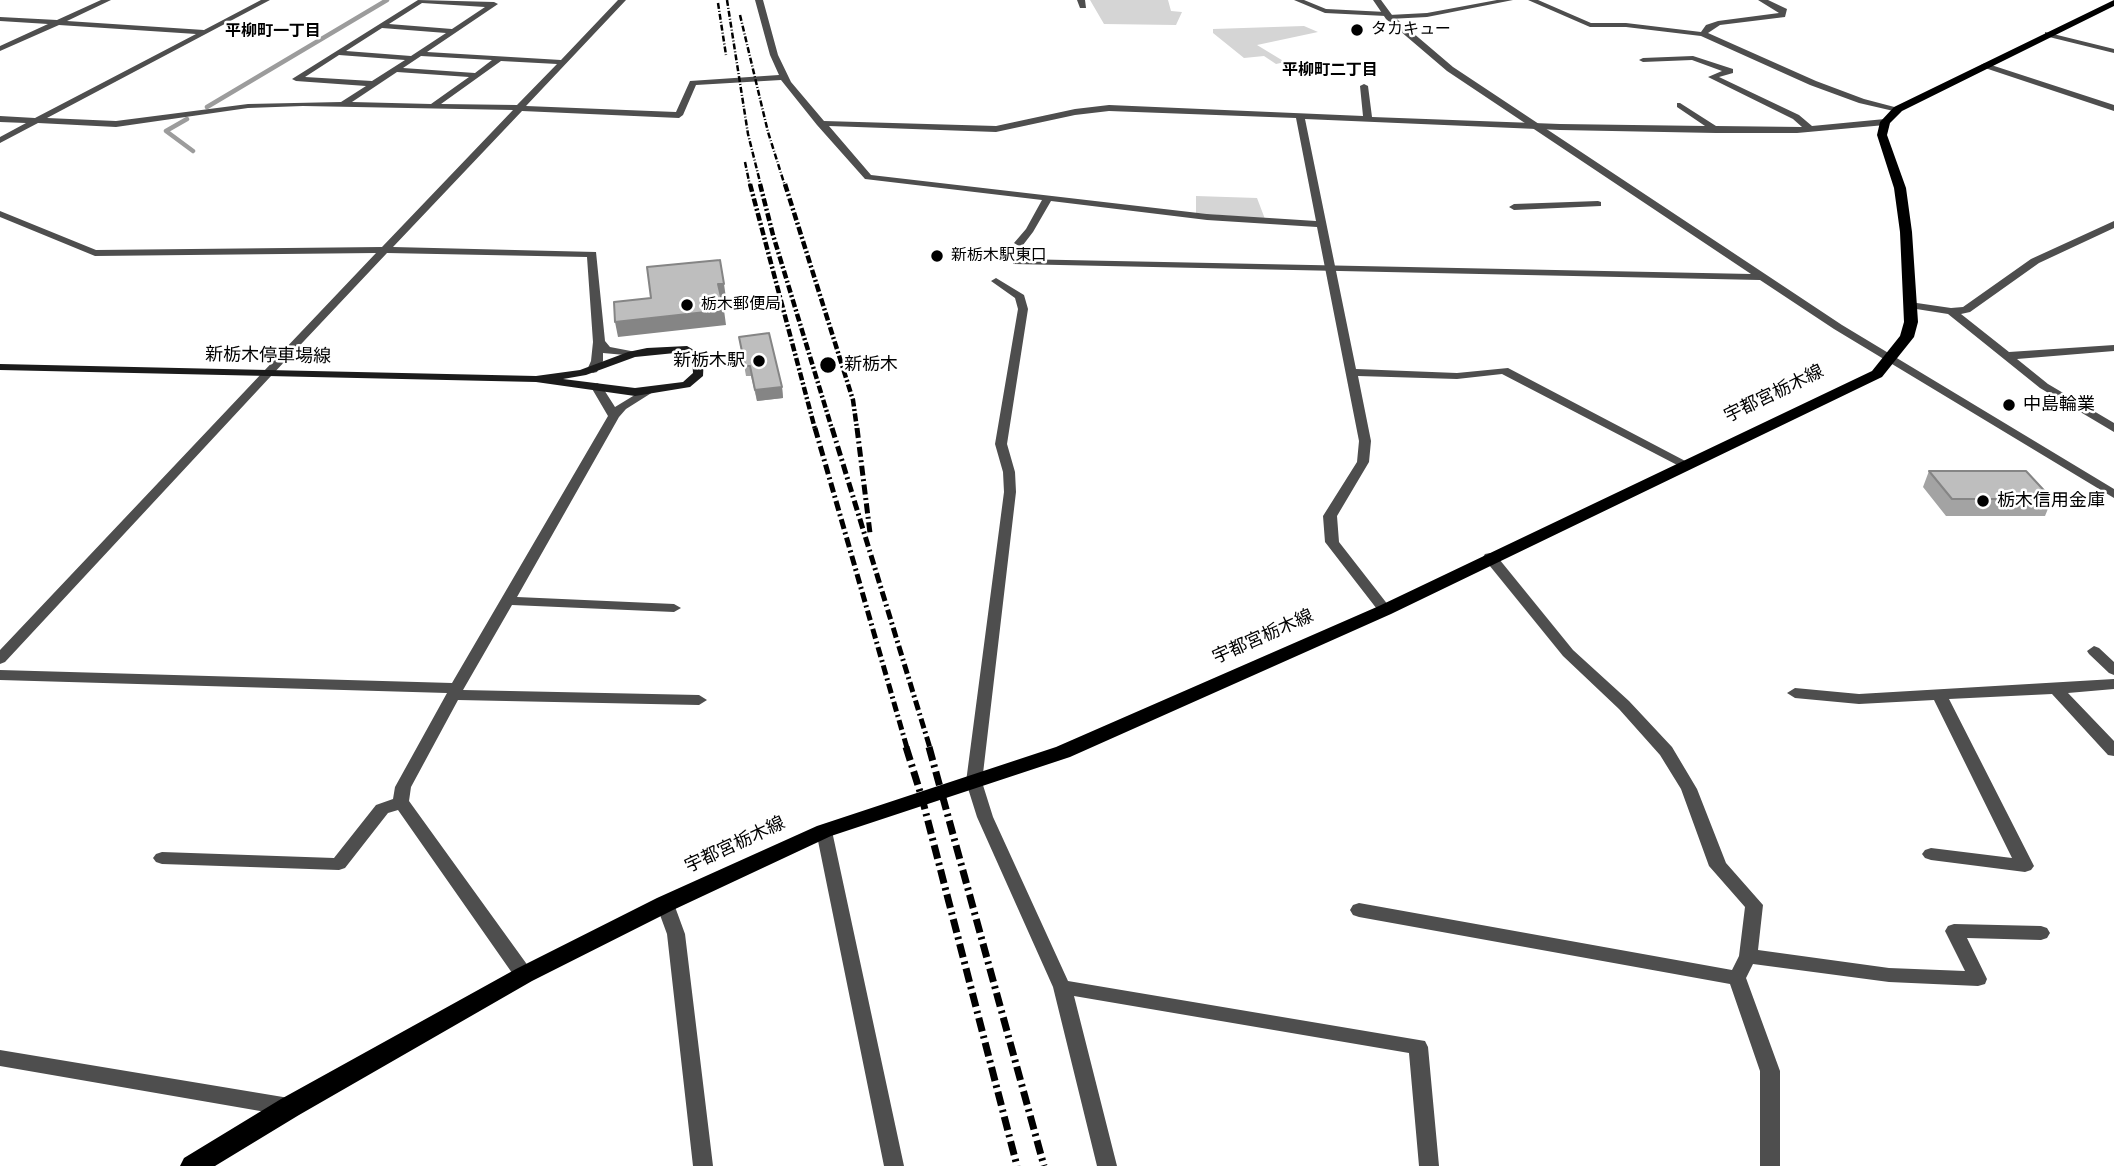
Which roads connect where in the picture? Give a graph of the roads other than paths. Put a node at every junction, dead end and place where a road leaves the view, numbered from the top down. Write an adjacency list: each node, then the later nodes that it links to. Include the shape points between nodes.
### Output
1 (107, 0): 14 (street)
2 (266, 0): 17 (street)
3 (622, 0): 26 (street)
4 (759, 0): 30 (street)
5 (1298, 0): 12 (street, via 1325,11)
6 (1377, 0): 12 (street)
7 (1510, 0): 12 (street, via 1427,15)
8 (1532, 0): 18 (street, via 1590,25)
9 (1762, 0): 18 (street, via 1784,11 1782,15 1718,23)
10 (2114, 2): 19 (main road)
11 (497, 3): 15 (street, via 421,1); 16 (street)
12 (1387, 15): 45 (street, via 1450,69)
13 (0, 19): 14 (street)
14 (57, 23): 17 (street); 20 (street)
15 (381, 26): 16 (street); 22 (street)
16 (454, 31): 23 (street)
17 (206, 32): 42 (street)
18 (1703, 34): 38 (street, via 1814,83)
19 (2048, 34): 21 (street); 27 (main road)
20 (0, 49)
21 (2114, 51)
22 (338, 53): 23 (street); 31 (street, via 296,79)
23 (416, 56): 24 (street); 28 (street)
24 (499, 59): 26 (street); 29 (street)
25 (1643, 60): 46 (street, via 1693,58 1730,71 1712,77 1797,117)
26 (563, 62): 36 (street)
27 (1985, 65): 37 (street); 38 (main road)
28 (395, 70): 29 (street); 31 (street)
29 (477, 75): 35 (street)
30 (783, 77): 36 (street, via 693,83 679,115); 44 (street)
31 (375, 83): 33 (street)
32 (1364, 86): 41 (street)
33 (344, 104): 35 (street); 42 (street, via 248,106 116,124)
34 (1680, 104): 47 (street)
35 (433, 106): 36 (street)
36 (520, 108): 58 (street)
37 (2114, 108)
38 (1898, 109): 43 (main road)
39 (1300, 117): 41 (street); 44 (street, via 1103,108 996,130); 55 (street)
40 (0, 119): 42 (street)
41 (1368, 119): 45 (street)
42 (34, 122): 48 (street)
43 (1885, 122): 46 (street); 63 (main road, 宇都宮栃木線, via 1882,135 1900,188)
44 (820, 123): 50 (street)
45 (1538, 127): 47 (street); 61 (street)
46 (1810, 129): 47 (street)
47 (1716, 130)
48 (0, 140)
49 (874, 164): 50 (street)
50 (856, 166): 51 (street, via 876,179)
51 (1048, 198): 55 (street, via 1217,218); 57 (street)
52 (1598, 204): 53 (street)
53 (1514, 207)
54 (0, 214): 58 (street, via 95,253)
55 (1322, 224): 60 (street)
56 (2114, 224): 64 (street, via 2035,261 1966,310)
57 (1019, 243)
58 (383, 250): 65 (street, via 592,254); 73 (street)
59 (1017, 262): 60 (street)
60 (1329, 269): 61 (street); 72 (street)
61 (1764, 277): 69 (street)
62 (996, 281): 96 (street, via 1020,297 1023,309 1001,444 1010,492)
63 (1910, 305): 64 (street); 69 (main road, 宇都宮栃木線, via 1907,337)
64 (1951, 312): 68 (street)
65 (599, 342): 67 (street, via 606,350); 71 (street)
66 (2114, 348): 68 (street)
67 (632, 354): 71 (main road); 76 (main road, via 687,349 698,356 696,380)
68 (2006, 356): 78 (street, via 2044,386)
69 (1889, 359): 79 (main road, 宇都宮栃木線, via 1877,374); 80 (street)
70 (0, 367): 73 (main road, 新栃木停車場線)
71 (593, 370): 74 (main road)
72 (1350, 372): 79 (street, via 1457,376 1504,370); 84 (street, via 1365,441 1363,462 1330,516 1332,542)
73 (267, 374): 74 (main road, 新栃木停車場線); 86 (street)
74 (536, 379): 75 (main road)
75 (597, 387): 76 (main road); 77 (street)
76 (647, 392): 77 (street)
77 (614, 416): 82 (street)
78 (2114, 428)
79 (1685, 464): 81 (main road, 宇都宮栃木線)
80 (2114, 494)
81 (1490, 557): 84 (main road, 宇都宮栃木線); 104 (street, via 1569,653 1667,751 1689,789 1718,866 1754,905)
82 (508, 601): 83 (street); 91 (street)
83 (674, 608)
84 (1385, 610): 96 (main road, 宇都宮栃木線, via 1063,752)
85 (2094, 651): 87 (street)
86 (0, 659)
87 (2114, 670)
88 (0, 675): 91 (street)
89 (2114, 684): 90 (street)
90 (2056, 689): 93 (street); 95 (street)
91 (455, 692): 94 (street); 97 (street, via 403,787)
92 (1796, 693): 93 (street, via 1859,699)
93 (1939, 695): 99 (street, via 2025,866)
94 (699, 700)
95 (2114, 751)
96 (974, 782): 98 (main road, 宇都宮栃木線); 107 (street, via 985,817)
97 (401, 802): 100 (street, via 382,808 339,864); 105 (street)
98 (824, 831): 101 (main road, 宇都宮栃木線); 112 (street)
99 (1931, 854)
100 (162, 858)
101 (666, 904): 105 (main road, 宇都宮栃木線); 111 (street, via 676,934)
102 (1359, 910): 106 (street)
103 (2041, 933): 104 (street, via 1954,930 1978,979 1889,975)
104 (1748, 956): 106 (street)
105 (524, 975): 109 (main road, 宇都宮栃木線)
106 (1737, 978): 115 (street, via 1770,1071)
107 (1062, 987): 113 (street); 114 (street, via 1418,1048)
108 (0, 1058): 109 (street)
109 (290, 1108): 110 (main road, 宇都宮栃木線)
110 (193, 1166)
111 (703, 1166)
112 (894, 1166)
113 (1107, 1166)
114 (1429, 1166)
115 (1770, 1166)

